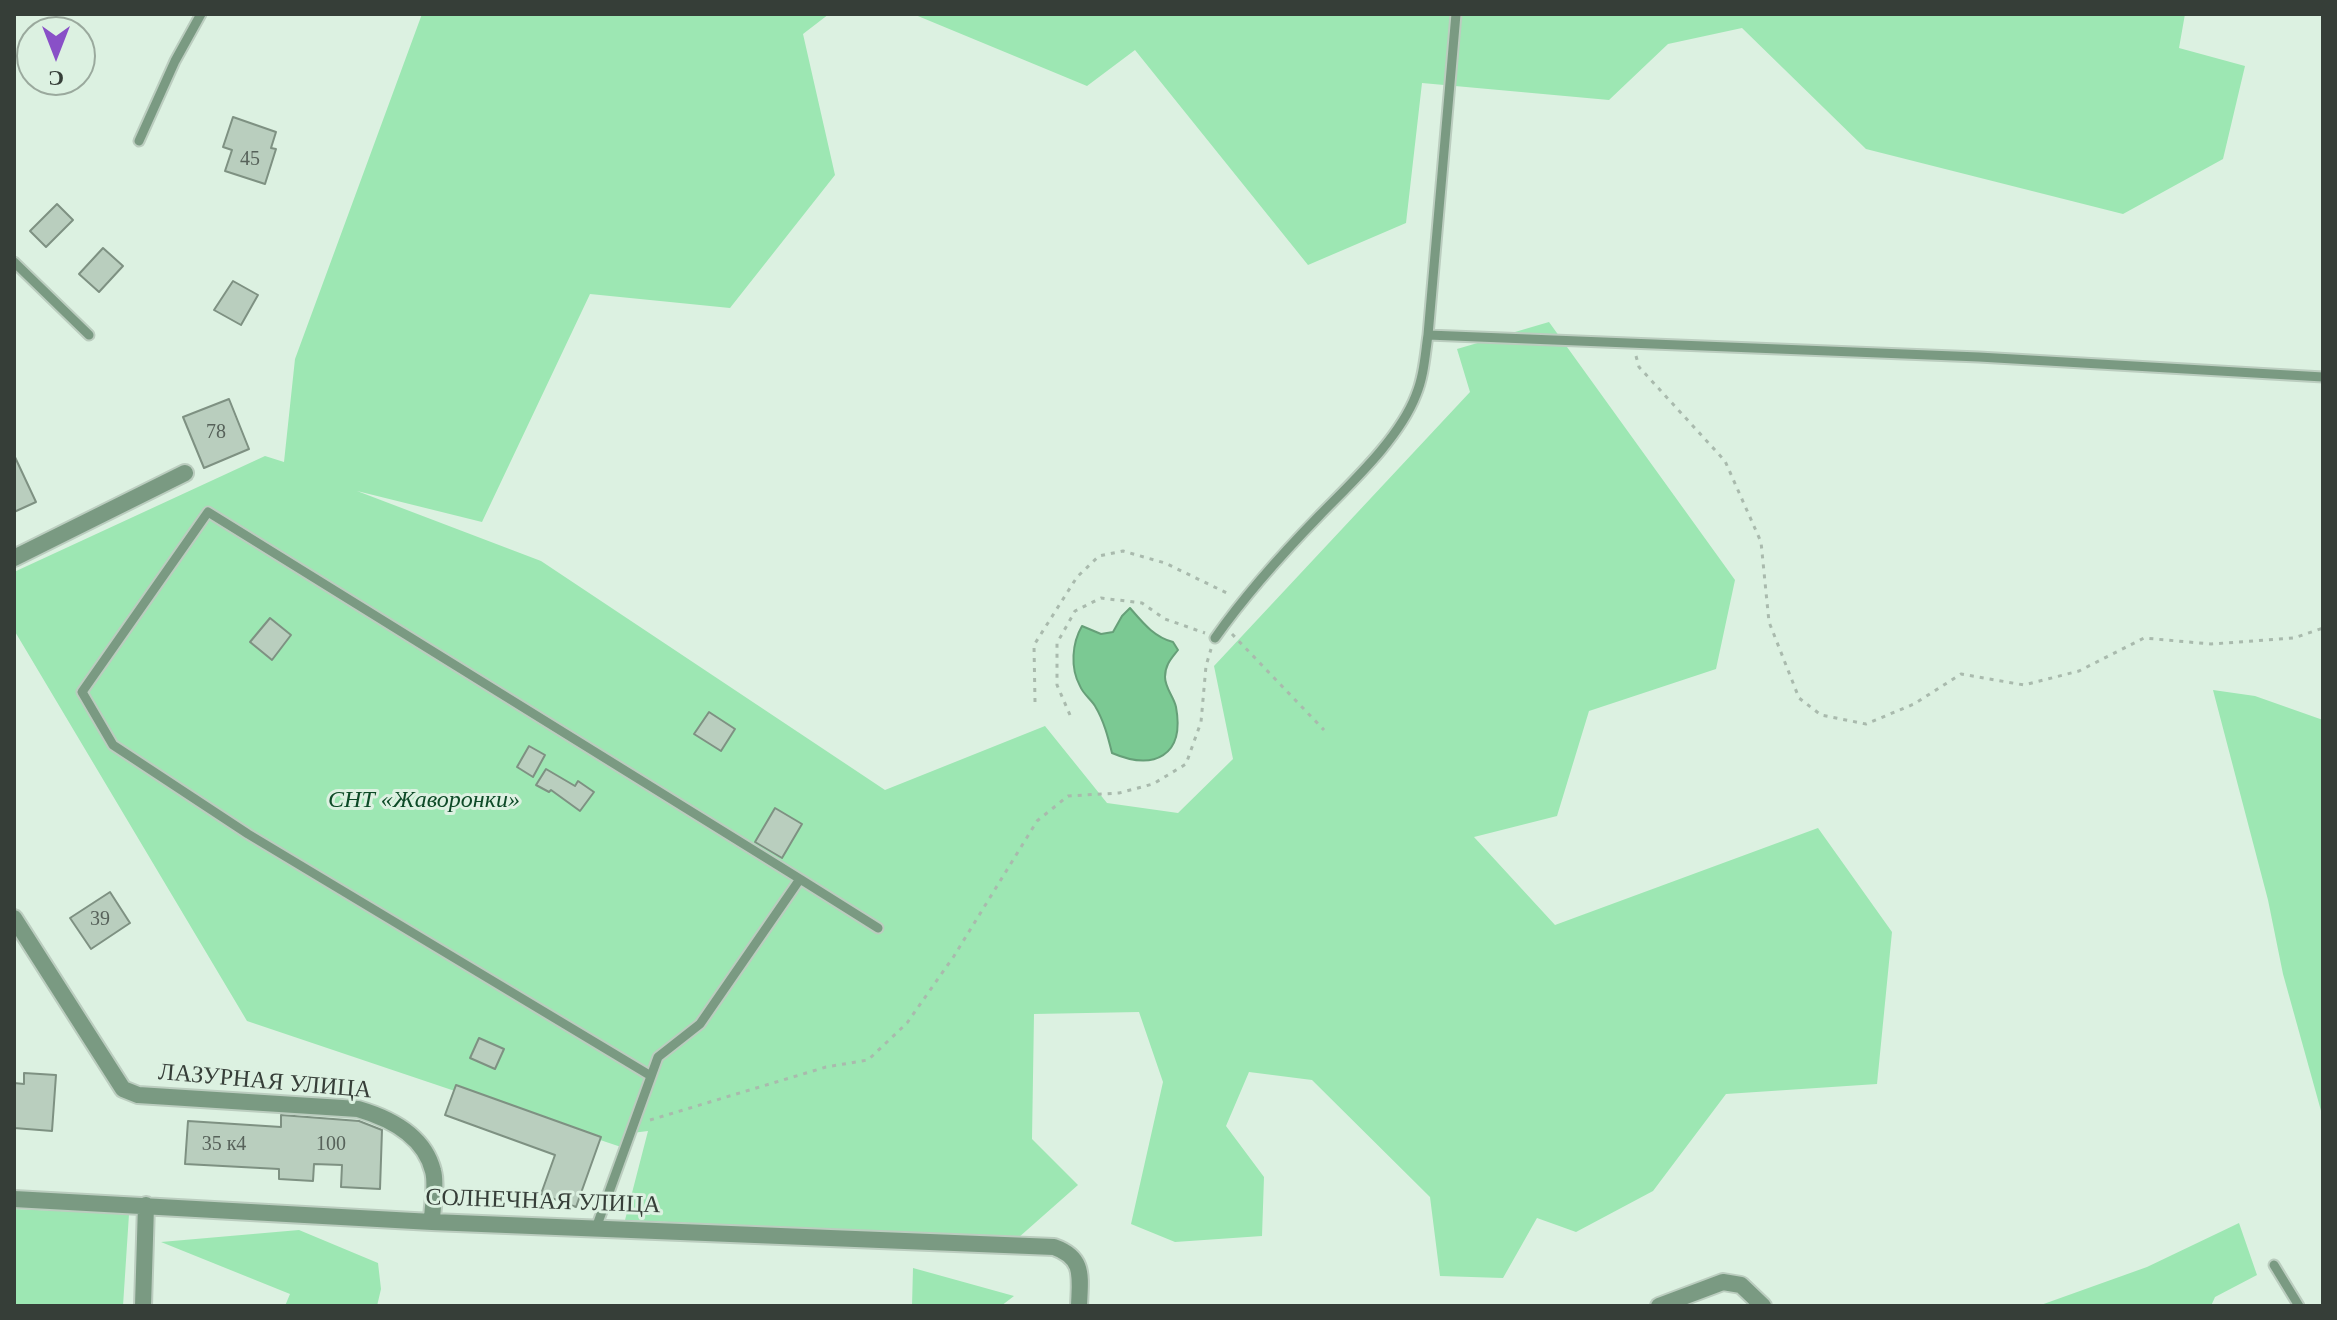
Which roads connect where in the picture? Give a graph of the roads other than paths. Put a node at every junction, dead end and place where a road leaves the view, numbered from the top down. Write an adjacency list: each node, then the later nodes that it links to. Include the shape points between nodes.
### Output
1 (201, 14): 3 (lane)
2 (1456, 14): 6 (lane)
3 (139, 141)
4 (14, 262): 5 (lane)
5 (89, 335)
6 (1428, 335): 7 (lane); 10 (lane, via 1422,378 1403,419 1242,600)
7 (2323, 377)
8 (185, 473): 9 (street)
9 (14, 558)
10 (1215, 638)
11 (800, 879): 13 (lane); 14 (lane, via 700,1024 658,1057); 14 (lane, via 208,512 82,692 113,745 248,834)
12 (14, 918): 17 (street, ЛАЗУРНАЯ УЛИЦА, via 123,1089 138,1095 358,1109 383,1116 408,1131 434,1172)
13 (878, 928)
14 (651, 1076): 18 (lane)
15 (14, 1199): 16 (street, СОЛНЕЧНАЯ УЛИЦА)
16 (146, 1205): 17 (street, СОЛНЕЧНАЯ УЛИЦА); 20 (street)
17 (432, 1222): 18 (street, СОЛНЕЧНАЯ УЛИЦА)
18 (596, 1228): 21 (street, СОЛНЕЧНАЯ УЛИЦА, via 1054,1247 1077,1262)
19 (2274, 1265): 24 (lane)
20 (143, 1306)
21 (1079, 1306)
22 (1659, 1306): 23 (street, via 1723,1282 1741,1285)
23 (1763, 1306)
24 (2299, 1306)

